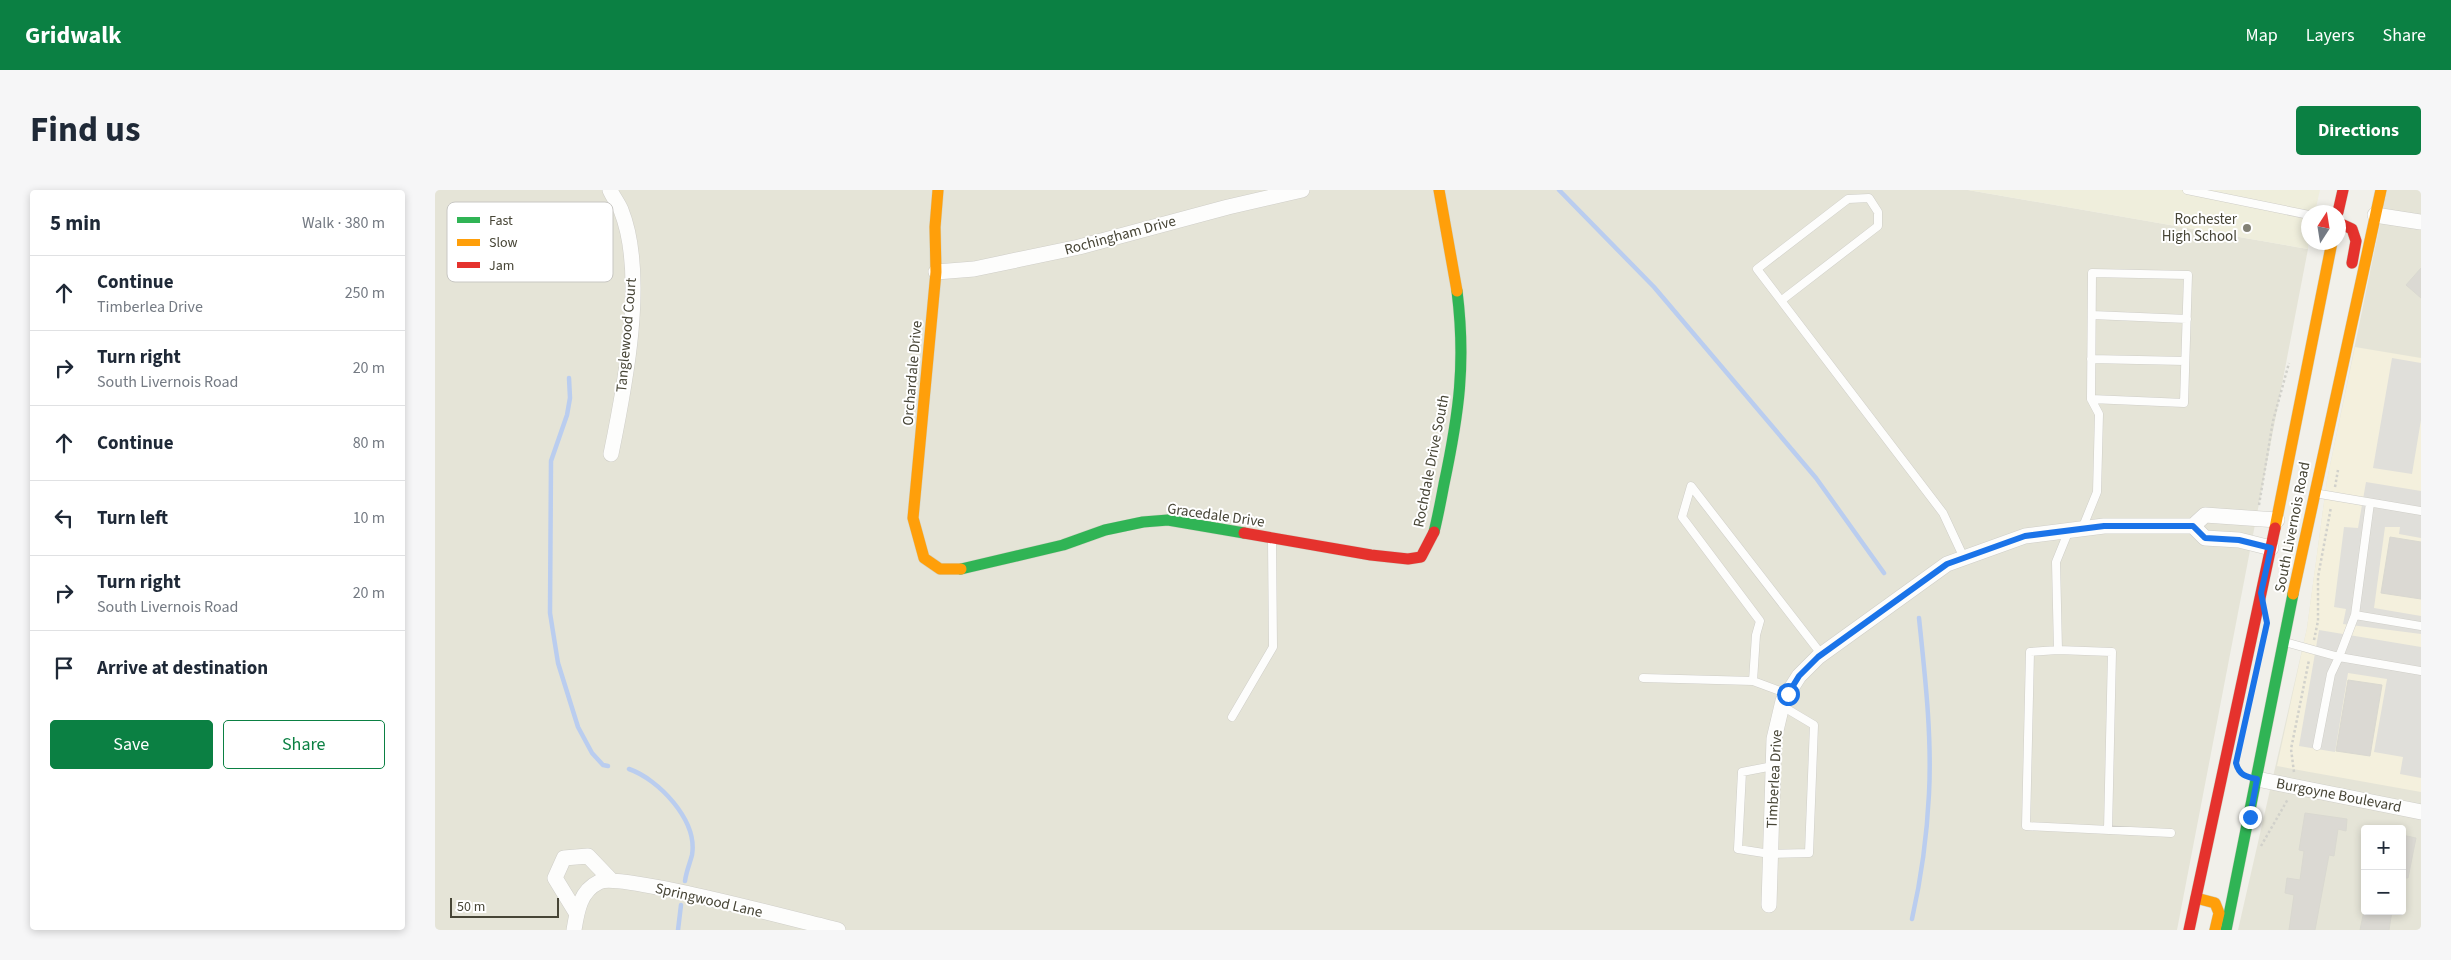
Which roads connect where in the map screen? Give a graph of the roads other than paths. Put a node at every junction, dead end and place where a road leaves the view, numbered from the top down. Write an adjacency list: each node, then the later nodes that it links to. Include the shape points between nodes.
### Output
1 (610, 190): 24 (street, Tanglewood Court, via 621,210 631,252 633,298 619,416)
2 (938, 190): 14 (main road, Orchardale Drive)
3 (1302, 190): 14 (street, Rochingham Drive, via 1079,247 974,269)
4 (1439, 190): 34 (main road, Rochdale Drive South, via 1461,339 1462,378 1456,427 1435,528 1429,548)
5 (2187, 190): 9 (lane)
6 (2343, 190): 8 (main road)
7 (2381, 190): 10 (main road, South Livernois Road)
8 (2340, 205)
9 (2301, 213)
10 (2375, 215): 11 (street); 22 (main road, South Livernois Road)
11 (2421, 222)
12 (2346, 226): 15 (main road, via 2352,229 2357,241)
13 (2331, 250): 29 (main road, South Livernois Road, via 2296,454)
14 (935, 272): 35 (main road, Orchardale Drive, via 913,518)
15 (2349, 277)
16 (1781, 300): 16 (lane, via 1757,269 1848,199 1869,198 1878,212 1878,226); 36 (lane, via 1943,513)
17 (2344, 305): 22 (main road, via 2330,368)
18 (2092, 315): 19 (lane); 19 (lane, via 2092,273 2188,275); 20 (lane)
19 (2187, 319): 21 (lane)
20 (2091, 359): 21 (lane); 23 (lane)
21 (2185, 361): 23 (lane, via 2185,403)
22 (2336, 388): 26 (main road, South Livernois Road)
23 (2091, 399): 31 (lane, via 2099,414 2097,492)
24 (611, 454)
25 (2309, 466): 26 (main road)
26 (2309, 492): 27 (lane); 40 (main road, South Livernois Road, via 2291,560 2296,582)
27 (2370, 503): 28 (lane); 38 (lane)
28 (2421, 512)
29 (2277, 520): 30 (street, Timberlea Drive, via 2205,516); 33 (main road, South Livernois Road)
30 (2193, 526): 31 (street, Timberlea Drive, via 2104,526); 33 (street, via 2205,538 2239,540)
31 (2076, 530): 36 (street, Timberlea Drive, via 2025,536); 41 (lane, via 2056,562)
32 (1271, 538): 34 (main road, Gracedale Drive, via 1371,555 1408,559); 35 (main road, Gracedale Drive, via 1168,520 1105,530 1063,545 963,570 940,569); 48 (lane, via 1273,647)
33 (2271, 548): 37 (main road, South Livernois Road)
34 (1421, 557)
35 (924, 558)
36 (1964, 558): 42 (street, Timberlea Drive, via 1947,564)
37 (2261, 593): 50 (main road, via 2267,623); 58 (main road, South Livernois Road)
38 (2355, 615): 39 (lane); 43 (lane)
39 (2421, 626)
40 (2285, 642): 43 (lane); 52 (main road, South Livernois Road)
41 (2058, 650): 54 (lane, via 2112,652); 54 (lane, via 2030,652 2026,826)
42 (1821, 654): 46 (lane, via 1691,486 1682,517 1760,621); 47 (street, Timberlea Drive, via 1799,676)
43 (2339, 657): 44 (lane); 49 (lane, via 2331,674)
44 (2421, 671)
45 (1643, 678): 46 (lane)
46 (1753, 681): 47 (lane)
47 (1785, 700): 51 (street, Timberlea Drive, via 1774,739); 56 (lane, via 1814,725 1809,853)
48 (1232, 717)
49 (2317, 746)
50 (2236, 763)
51 (1773, 766): 56 (street, Timberlea Drive); 56 (lane, via 1742,772 1738,849)
52 (2252, 778): 53 (street, Burgoyne Boulevard); 65 (main road, South Livernois Road)
53 (2421, 812)
54 (2108, 830): 55 (lane)
55 (2171, 833)
56 (1770, 854): 59 (street, Timberlea Drive)
57 (609, 879): 60 (street, via 583,894); 60 (street, via 588,856 564,858 555,878); 62 (street, Springwood Lane, via 650,885)
58 (2196, 898): 63 (main road, South Livernois Road); 64 (main road, via 2215,903 2218,907)
59 (1769, 905)
60 (577, 914): 61 (street)
61 (574, 930)
62 (837, 930)
63 (2189, 930)
64 (2215, 930)
65 (2226, 930)

